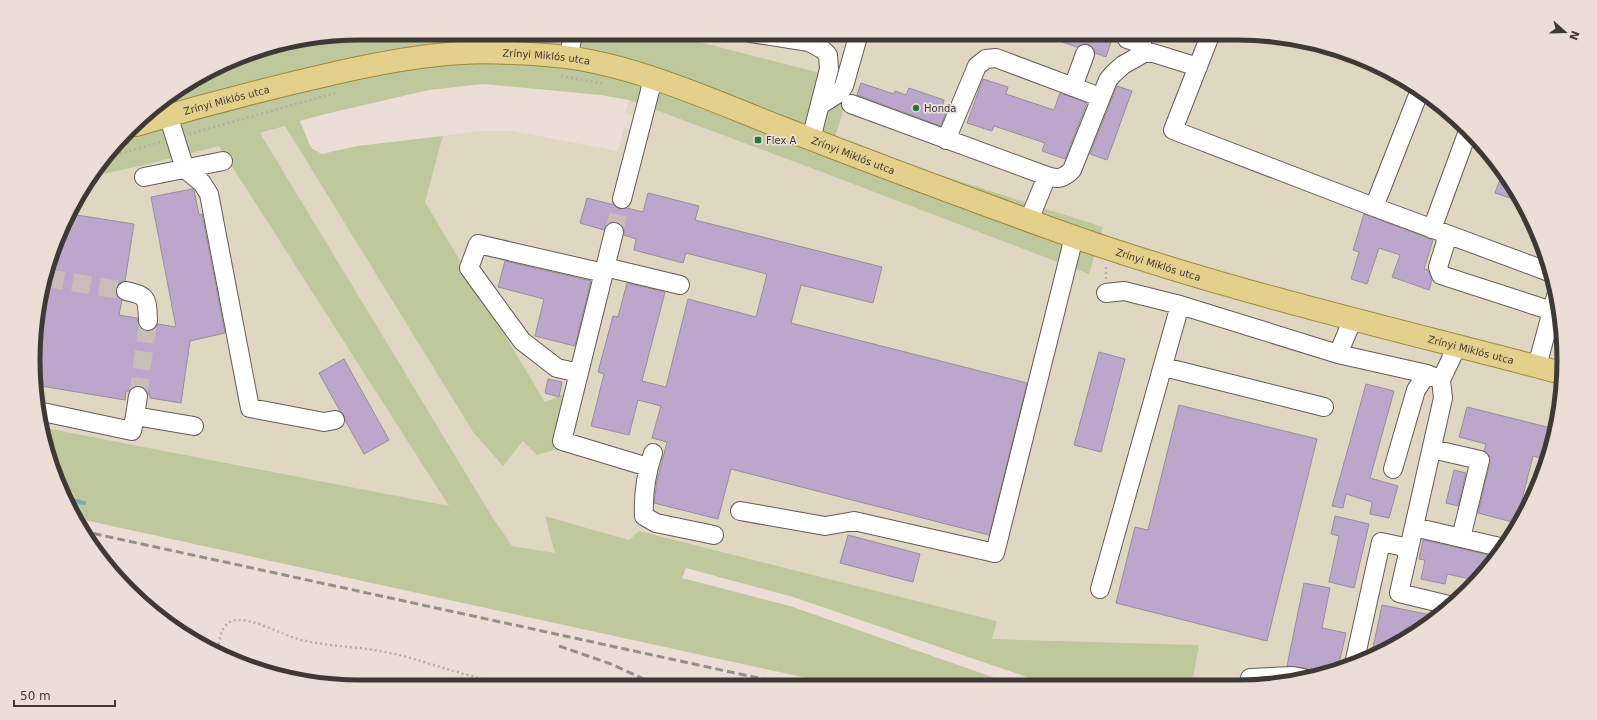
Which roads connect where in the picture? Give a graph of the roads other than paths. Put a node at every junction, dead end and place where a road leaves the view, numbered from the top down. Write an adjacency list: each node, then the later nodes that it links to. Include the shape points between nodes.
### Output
1 (572, 40): 9 (lane)
2 (799, 40): 16 (lane, via 809,42 826,52 829,60)
3 (857, 40): 16 (lane, via 844,86 839,93)
4 (1130, 40): 7 (lane, via 1142,44)
5 (1208, 40): 10 (lane)
6 (506, 43): 9 (main road, Zrínyi Miklós utca); 17 (main road, Zrínyi Miklós utca, via 457,54 376,65 308,79)
7 (1144, 53): 10 (lane, via 1153,53); 14 (lane, via 1113,74)
8 (1085, 54): 12 (lane)
9 (569, 57): 11 (main road, Zrínyi Miklós utca, via 594,61)
10 (1198, 67): 27 (lane, via 1173,130)
11 (653, 79): 20 (main road, Zrínyi Miklós utca); 26 (lane)
12 (1073, 86): 14 (lane); 21 (lane, via 996,58 986,59 977,66)
13 (1418, 96): 27 (lane)
14 (1100, 97): 24 (lane, via 1072,170 1062,178)
15 (851, 104): 21 (lane)
16 (820, 105): 20 (lane)
17 (168, 116): 18 (main road, Zrínyi Miklós utca); 23 (lane)
18 (146, 122)
19 (1466, 137): 30 (lane)
20 (811, 139): 28 (main road, Zrínyi Miklós utca)
21 (946, 140): 24 (lane)
22 (223, 161): 23 (lane)
23 (185, 169): 25 (lane); 53 (lane, via 202,183 209,194 250,408 324,422)
24 (1047, 176): 28 (lane)
25 (144, 177)
26 (622, 199)
27 (1374, 207): 30 (lane)
28 (1029, 220): 31 (main road, Zrínyi Miklós utca)
29 (614, 232): 32 (lane)
30 (1440, 232): 33 (lane); 37 (lane, via 1438,267 1441,275)
31 (1074, 237): 40 (main road, Zrínyi Miklós utca, via 1208,279); 57 (lane, via 995,553 854,520 825,526)
32 (604, 270): 34 (lane); 47 (lane); 47 (lane, via 478,244 469,268 522,341 557,368)
33 (1544, 270)
34 (680, 285)
35 (126, 291): 41 (lane, via 144,297)
36 (1106, 293): 38 (lane, via 1124,291)
37 (1552, 303)
38 (1180, 305): 43 (lane); 45 (lane)
39 (1553, 309): 44 (lane)
40 (1353, 319): 42 (main road, Zrínyi Miklós utca); 43 (lane)
41 (148, 320)
42 (1456, 346): 44 (main road, Zrínyi Miklós utca); 48 (lane)
43 (1338, 354): 48 (lane)
44 (1537, 366): 46 (main road, Zrínyi Miklós utca)
45 (1164, 367): 50 (lane); 63 (lane)
46 (1556, 371)
47 (579, 373): 59 (lane, via 562,441 650,460 643,499 644,516 656,523)
48 (1434, 377): 55 (lane, via 1443,398); 56 (lane, via 1416,390)
49 (138, 396): 52 (lane)
50 (1324, 407)
51 (44, 411): 52 (lane, via 132,431)
52 (135, 416): 54 (lane)
53 (335, 420)
54 (194, 426)
55 (1432, 448): 58 (lane); 60 (lane, via 1480,460)
56 (1393, 469)
57 (740, 511)
58 (1414, 527): 60 (lane); 62 (lane)
59 (714, 535)
60 (1462, 538): 61 (lane)
61 (1497, 546)
62 (1409, 548): 64 (lane, via 1399,594); 65 (lane, via 1381,542)
63 (1100, 588)
64 (1444, 604)
65 (1355, 657)
66 (1282, 676): 67 (lane)
67 (1250, 679)

